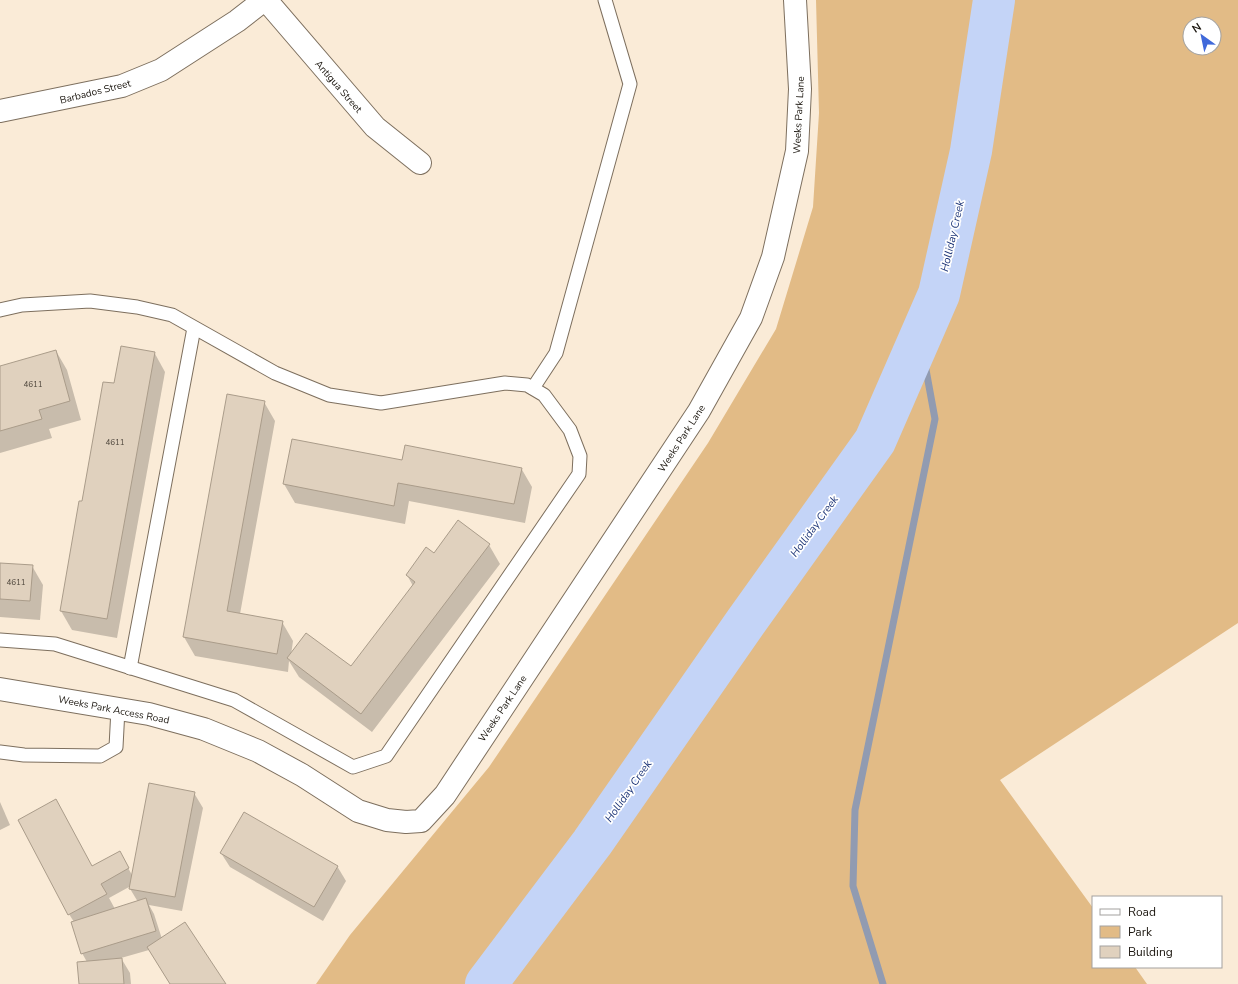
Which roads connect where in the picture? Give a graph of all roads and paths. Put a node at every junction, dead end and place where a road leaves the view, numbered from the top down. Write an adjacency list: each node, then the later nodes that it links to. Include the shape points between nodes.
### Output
1 (265, 0): 4 (street, Barbados Street, via 161,70 122,86); 5 (street, Antigua Street, via 375,127)
2 (605, 0): 8 (lane, via 630,84 556,353)
3 (795, 0): 14 (street, Weeks Park Lane, via 800,88 797,151 773,257 751,318 695,418 445,795)
4 (0, 111)
5 (420, 163)
6 (0, 310): 7 (lane, via 22,305 90,301 172,315)
7 (194, 328): 8 (lane, via 275,373 329,395 381,402 505,383 528,384); 10 (lane)
8 (533, 388): 10 (lane, via 544,395 570,430 580,456 579,474 386,756 353,767 234,700)
9 (0, 640): 10 (lane, via 55,644)
10 (130, 668)
11 (0, 689): 12 (street, Weeks Park Access Road)
12 (118, 709): 13 (lane, via 116,747 100,756 24,755); 14 (street, Weeks Park Access Road, via 149,714 204,730 258,751 302,775 358,811 387,820)
13 (0, 752)
14 (421, 821)

